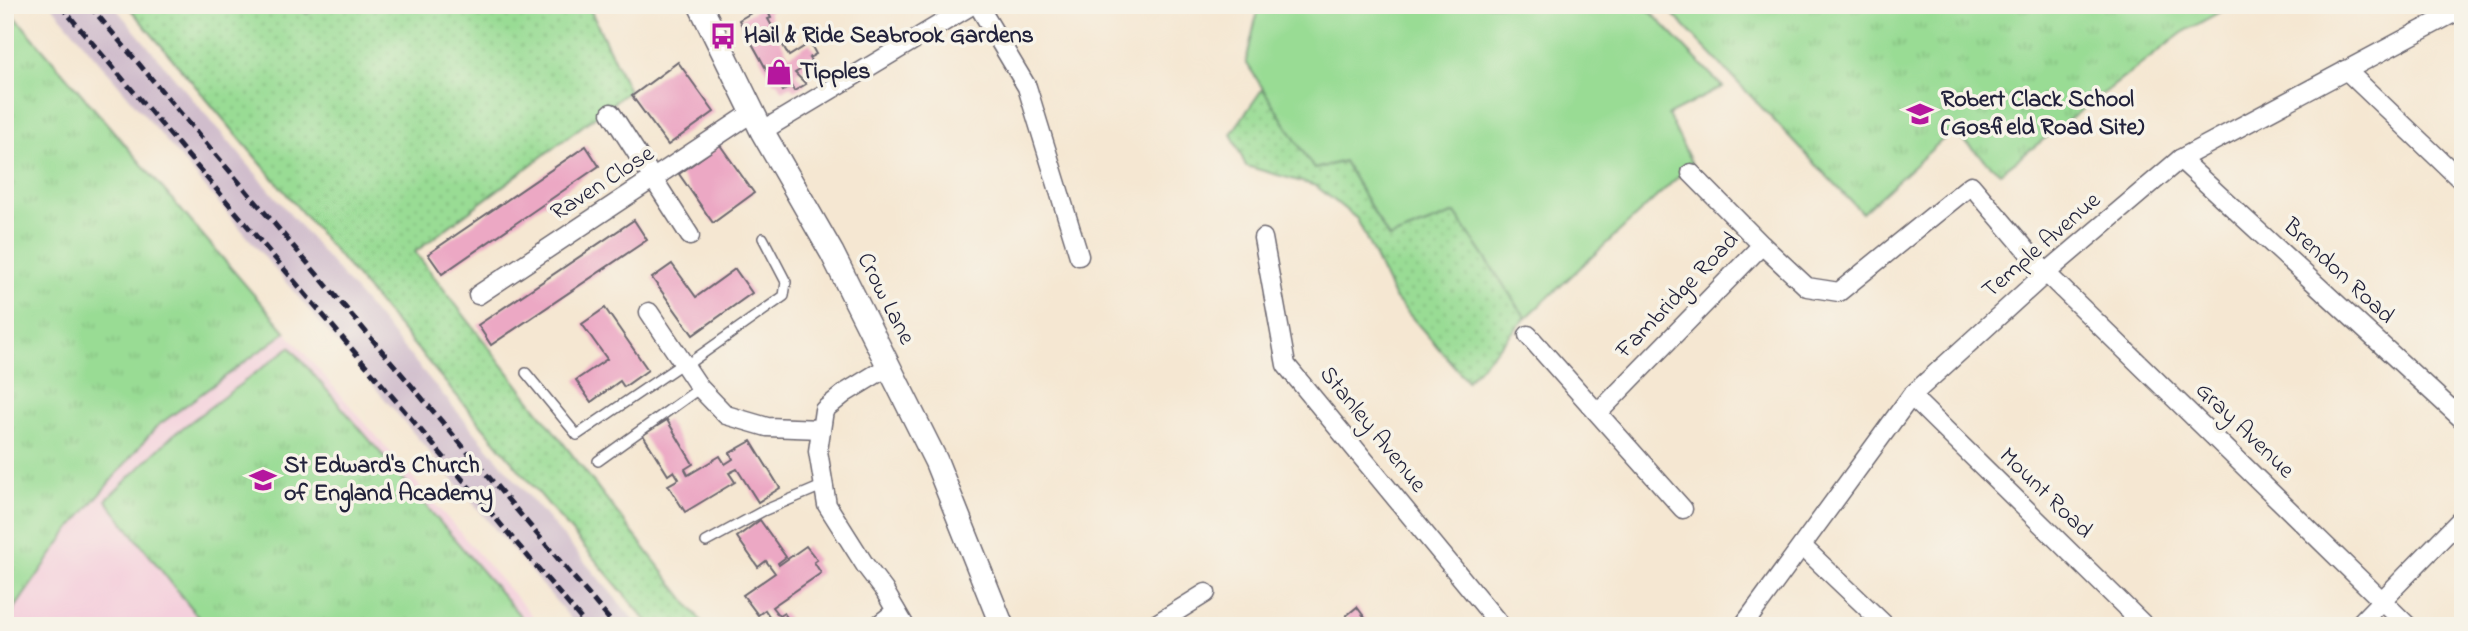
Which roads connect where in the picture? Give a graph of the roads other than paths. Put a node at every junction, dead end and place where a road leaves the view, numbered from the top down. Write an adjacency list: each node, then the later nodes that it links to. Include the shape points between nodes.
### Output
1 (701, 5): 7 (street, Crow Lane)
2 (972, 5): 7 (street, Raven Close)
3 (978, 5): 16 (street, via 1027,87)
4 (2463, 8): 5 (street, Temple Avenue)
5 (2346, 70): 8 (street, Temple Avenue); 11 (street)
6 (611, 113): 10 (street)
7 (758, 121): 10 (street, Raven Close); 22 (street, Crow Lane)
8 (2180, 159): 17 (street, Temple Avenue); 27 (street, Brendon Road)
9 (1691, 173): 15 (street)
10 (652, 180): 12 (street); 18 (street, Raven Close)
11 (2463, 182)
12 (690, 236)
13 (763, 238): 21 (lane, via 786,282 784,296)
14 (1263, 238): 41 (street, Stanley Avenue, via 1286,365)
15 (1762, 245): 17 (street, Fambridge Road, via 1807,287 1839,292 1971,185); 26 (street, Fambridge Road)
16 (1079, 256)
17 (2046, 273): 25 (street, Temple Avenue); 36 (street, Gray Avenue)
18 (478, 295)
19 (649, 312): 21 (street)
20 (1528, 335): 26 (street)
21 (684, 365): 23 (lane, via 577,435); 24 (street)
22 (889, 366): 28 (street, via 824,410); 39 (street, Crow Lane, via 936,461)
23 (526, 373)
24 (700, 388): 28 (street, via 726,415 767,427); 29 (lane)
25 (1911, 396): 34 (street, Temple Avenue); 44 (street, Mount Road)
26 (1599, 412): 31 (street)
27 (2463, 420)
28 (821, 429): 30 (street)
29 (598, 461)
30 (822, 486): 33 (lane); 37 (street, via 827,505)
31 (1683, 509)
32 (2463, 517): 36 (street)
33 (706, 542)
34 (1802, 546): 42 (street, Temple Avenue); 43 (street)
35 (1206, 593): 40 (street)
36 (2382, 600): 45 (street); 46 (street, Gray Avenue)
37 (901, 618): 38 (street)
38 (877, 626)
39 (1002, 626)
40 (1153, 626)
41 (1501, 626)
42 (1744, 626)
43 (1886, 626)
44 (2145, 626)
45 (2357, 626)
46 (2408, 626)

